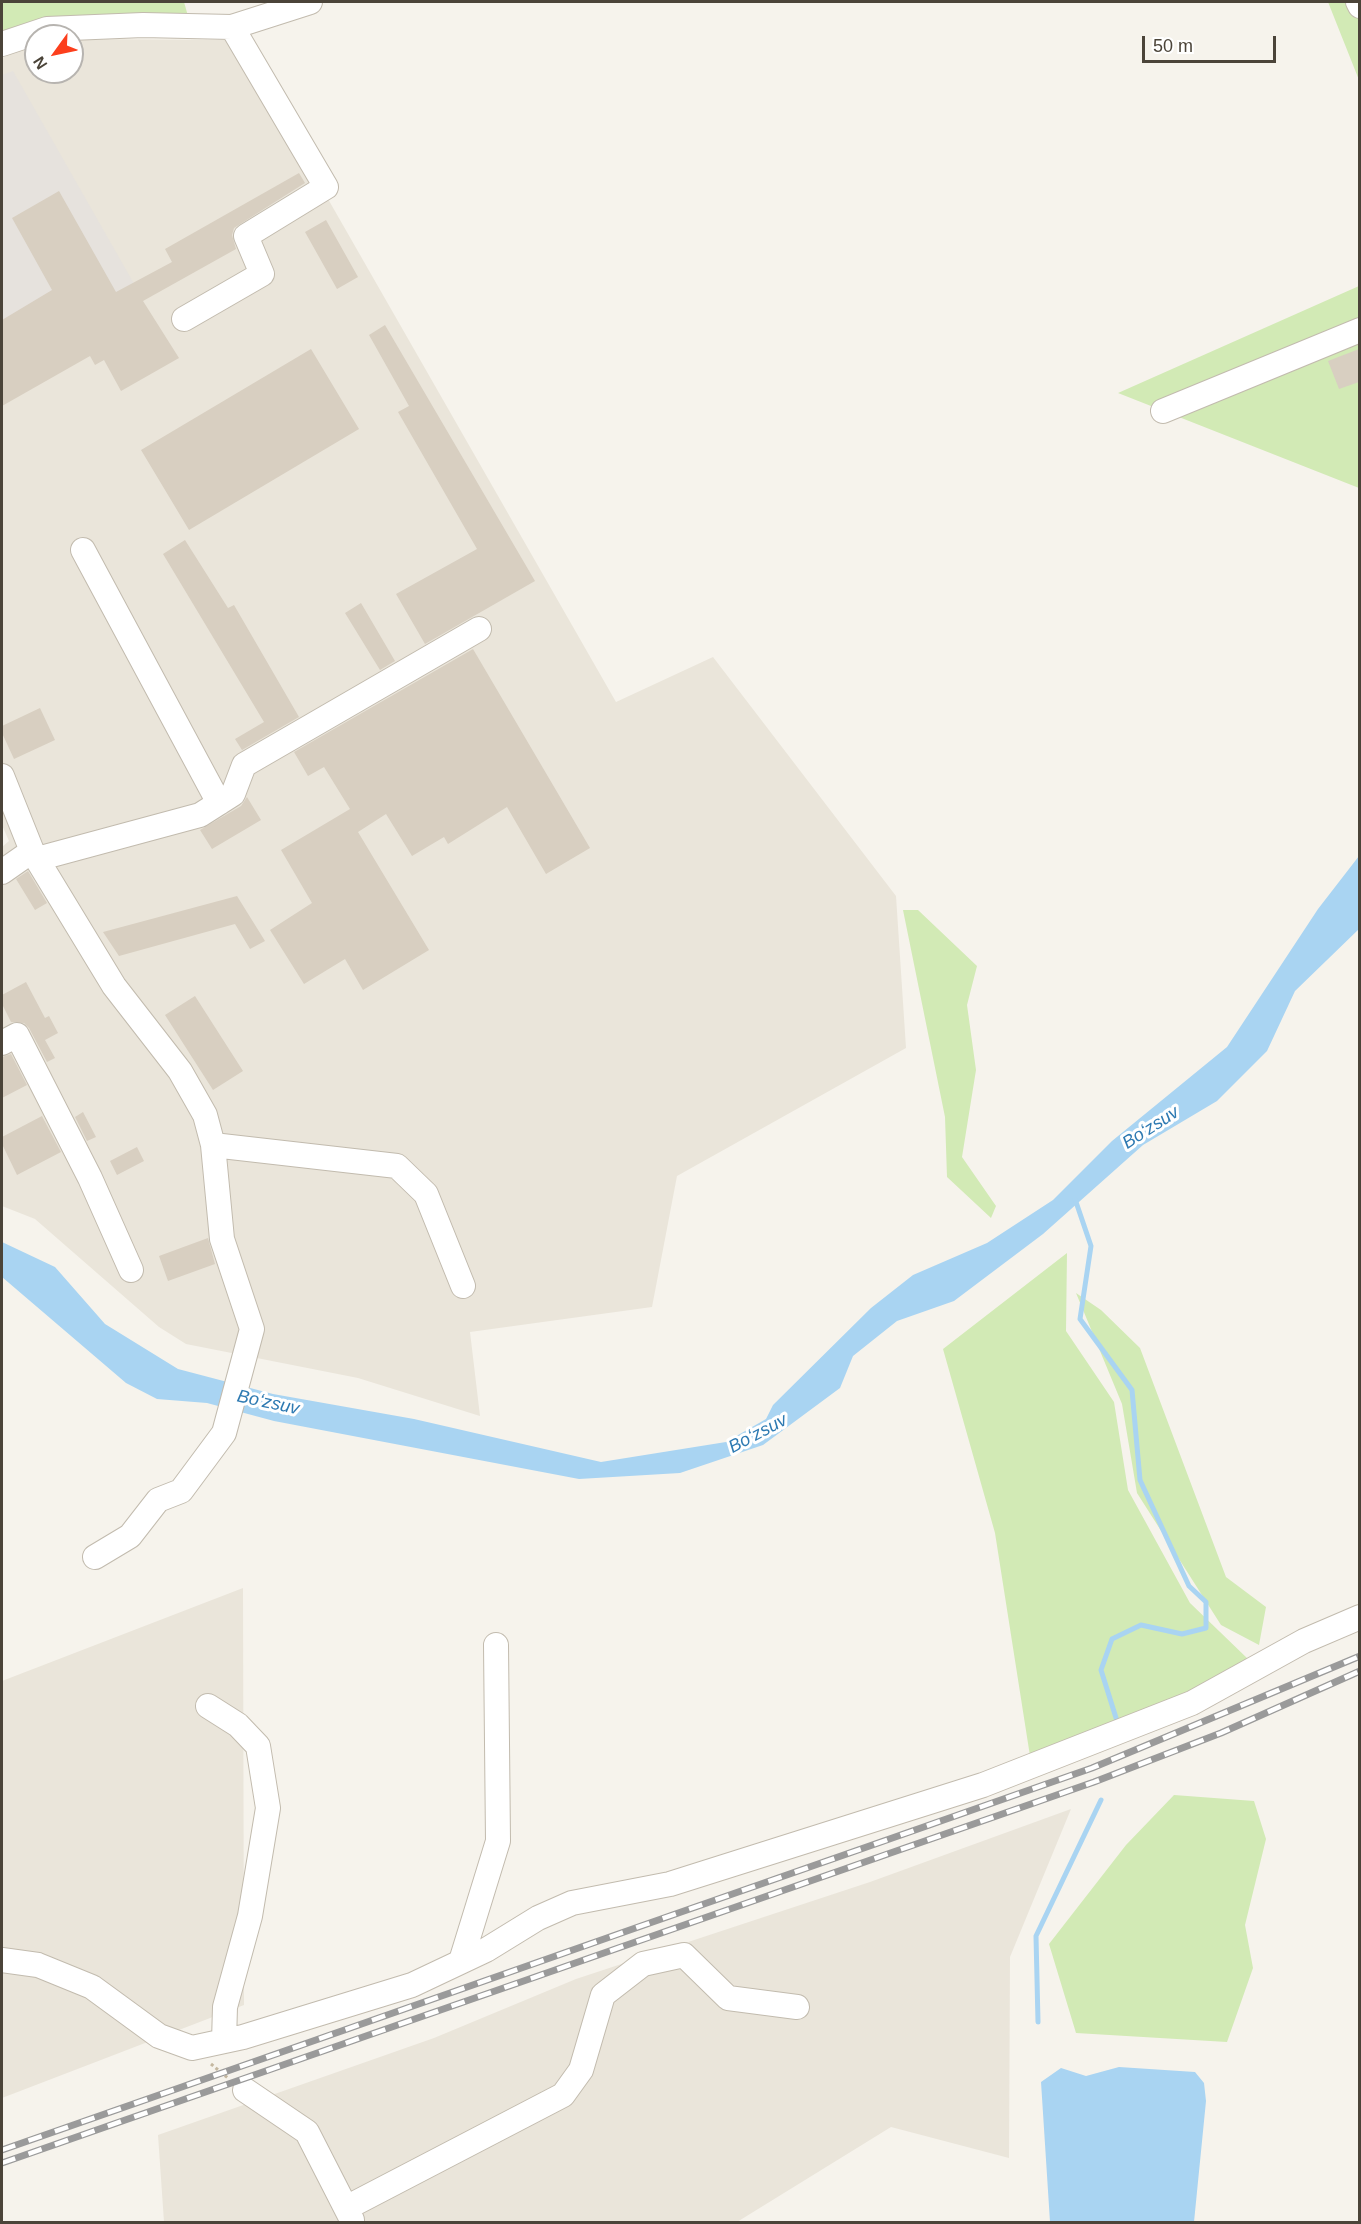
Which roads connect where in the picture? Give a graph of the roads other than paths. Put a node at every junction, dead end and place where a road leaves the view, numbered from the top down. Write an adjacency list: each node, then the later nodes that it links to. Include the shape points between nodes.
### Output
1 (310, 2): 4 (street)
2 (1358, 2): 3 (street)
3 (1359, 6)
4 (232, 27): 5 (street, via 47,29); 6 (street, via 326,187 246,236 262,274)
5 (2, 44)
6 (183, 319)
7 (1359, 330): 8 (street)
8 (1163, 411)
9 (83, 550): 12 (street)
10 (479, 629): 12 (street, via 244,765 234,794)
11 (2, 776): 13 (street)
12 (219, 803): 13 (street, via 200,815)
13 (34, 855): 14 (street); 16 (street, via 114,986 180,1071 205,1115)
14 (2, 872)
15 (2, 1043): 17 (street, via 17,1035 90,1178)
16 (213, 1145): 18 (street, via 397,1166 426,1194); 19 (street, via 222,1239 252,1329 224,1433 181,1491 158,1500 130,1536)
17 (131, 1270)
18 (463, 1286)
19 (95, 1557)
20 (1359, 1617): 24 (street, via 1305,1641 1192,1703 983,1785 670,1884 572,1903)
21 (496, 1645): 24 (street, via 498,1841)
22 (208, 1706): 26 (street, via 238,1725 258,1746 268,1808 250,1916 225,2007)
23 (2, 1960): 26 (street, via 38,1965 92,1987 159,2036 199,2055)
24 (461, 1961): 26 (street, via 412,1985)
25 (796, 2007): 28 (street, via 729,1998 684,1955 643,1964 603,1995 580,2070 563,2095)
26 (224, 2042)
27 (245, 2090): 28 (street, via 307,2133)
28 (349, 2215)

